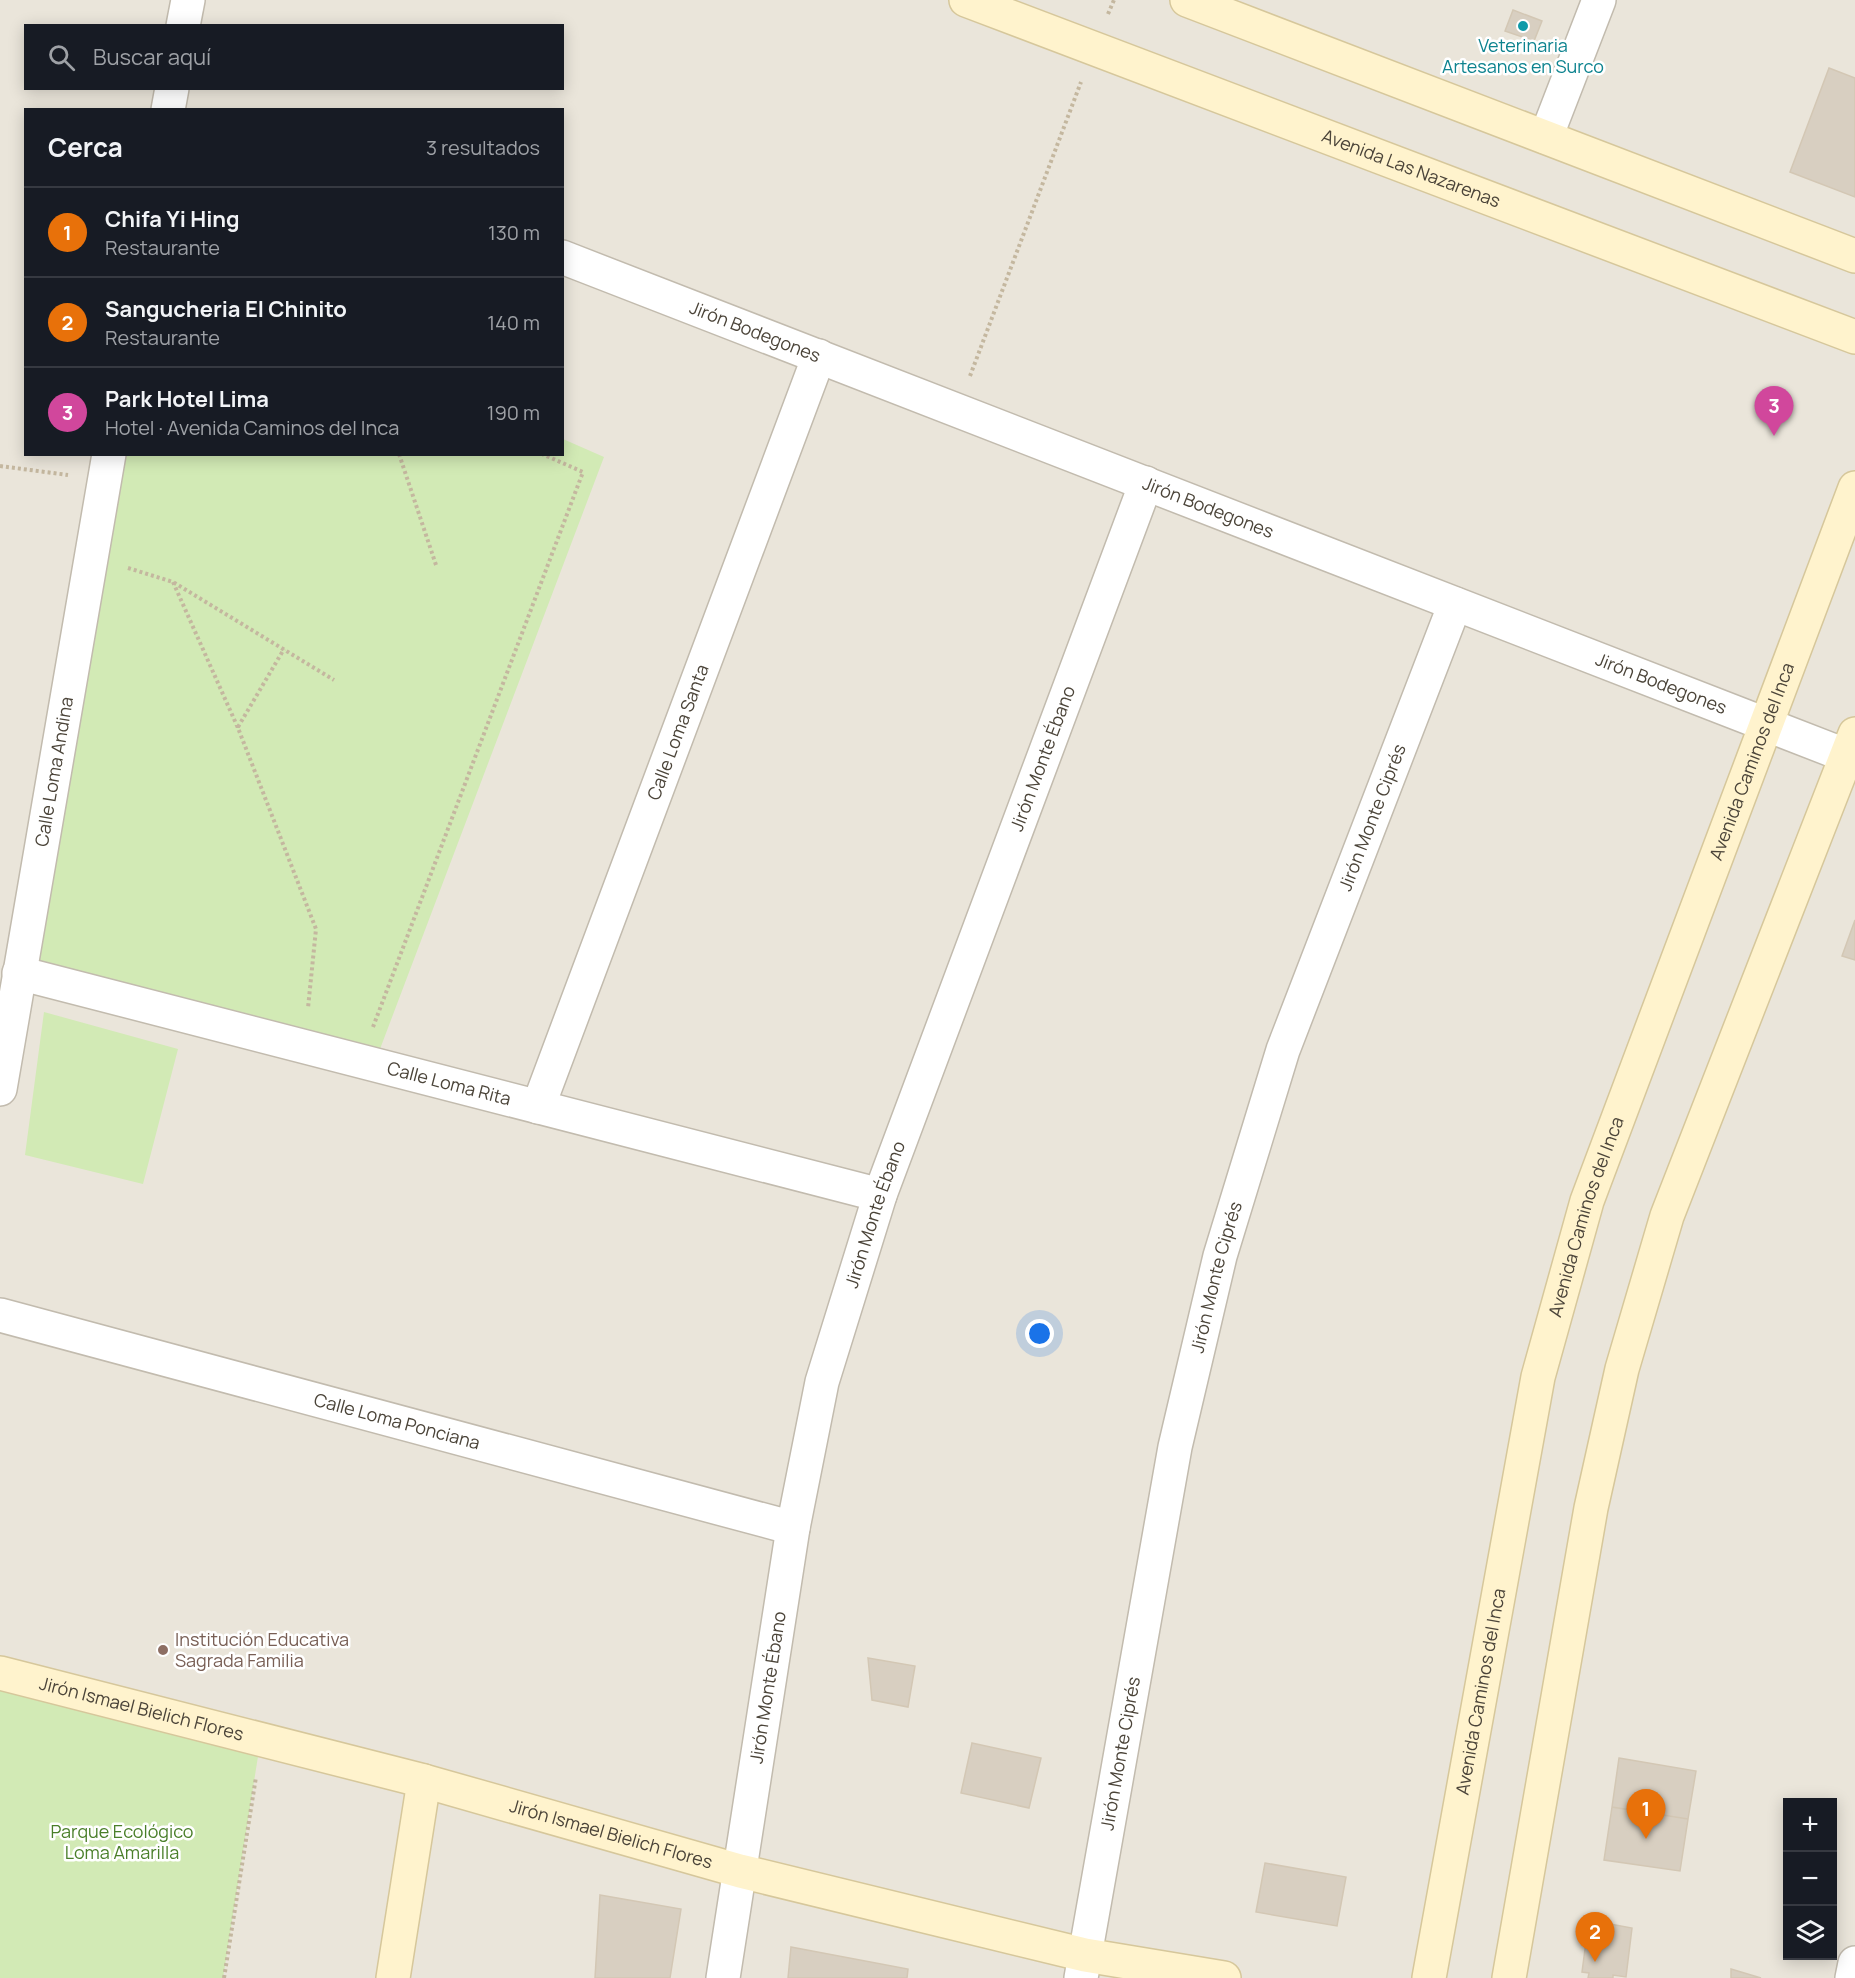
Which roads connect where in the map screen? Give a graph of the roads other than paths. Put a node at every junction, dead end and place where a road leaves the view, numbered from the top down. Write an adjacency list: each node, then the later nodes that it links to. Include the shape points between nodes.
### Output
1 (188, 0): 5 (street)
2 (966, 0): 9 (street, Avenida Las Nazarenas)
3 (1187, 0): 6 (street)
4 (1599, 0): 6 (street)
5 (183, 24)
6 (1546, 137): 7 (street)
7 (1855, 256)
8 (564, 257): 10 (street, Jirón Bodegones)
9 (1855, 337)
10 (819, 356): 12 (street, Jirón Bodegones); 19 (street, Calle Loma Santa)
11 (107, 468): 17 (street, Calle Loma Andina)
12 (1146, 483): 14 (street, Jirón Bodegones); 20 (street, Jirón Monte Ébano)
13 (1855, 488): 15 (street, Avenida Caminos del Inca)
14 (1455, 604): 15 (street, Jirón Bodegones); 27 (street, Jirón Monte Ciprés, via 1283,1050 1220,1256 1175,1447)
15 (1765, 724): 16 (street, Jirón Bodegones); 31 (street, Avenida Caminos del Inca, via 1587,1201 1538,1377)
16 (1852, 750): 32 (street, via 1667,1216 1622,1369 1591,1509)
17 (19, 973): 18 (street, Calle Loma Andina); 19 (street, Calle Loma Rita)
18 (0, 1089)
19 (538, 1107): 20 (street, Calle Loma Rita)
20 (880, 1195): 22 (street, Jirón Monte Ébano, via 822,1382)
21 (0, 1315): 22 (street, Calle Loma Ponciana)
22 (793, 1528): 25 (street, Jirón Monte Ébano)
23 (0, 1673): 24 (street, Jirón Ismael Bielich Flores)
24 (424, 1781): 25 (street, Jirón Ismael Bielich Flores); 28 (street)
25 (740, 1871): 27 (street, Jirón Ismael Bielich Flores); 29 (street, Jirón Monte Ébano)
26 (1855, 1963): 33 (street)
27 (1083, 1967): 30 (street, Jirón Ismael Bielich Flores)
28 (393, 1978)
29 (723, 1978)
30 (1224, 1978)
31 (1429, 1978)
32 (1509, 1978)
33 (1852, 1978)

